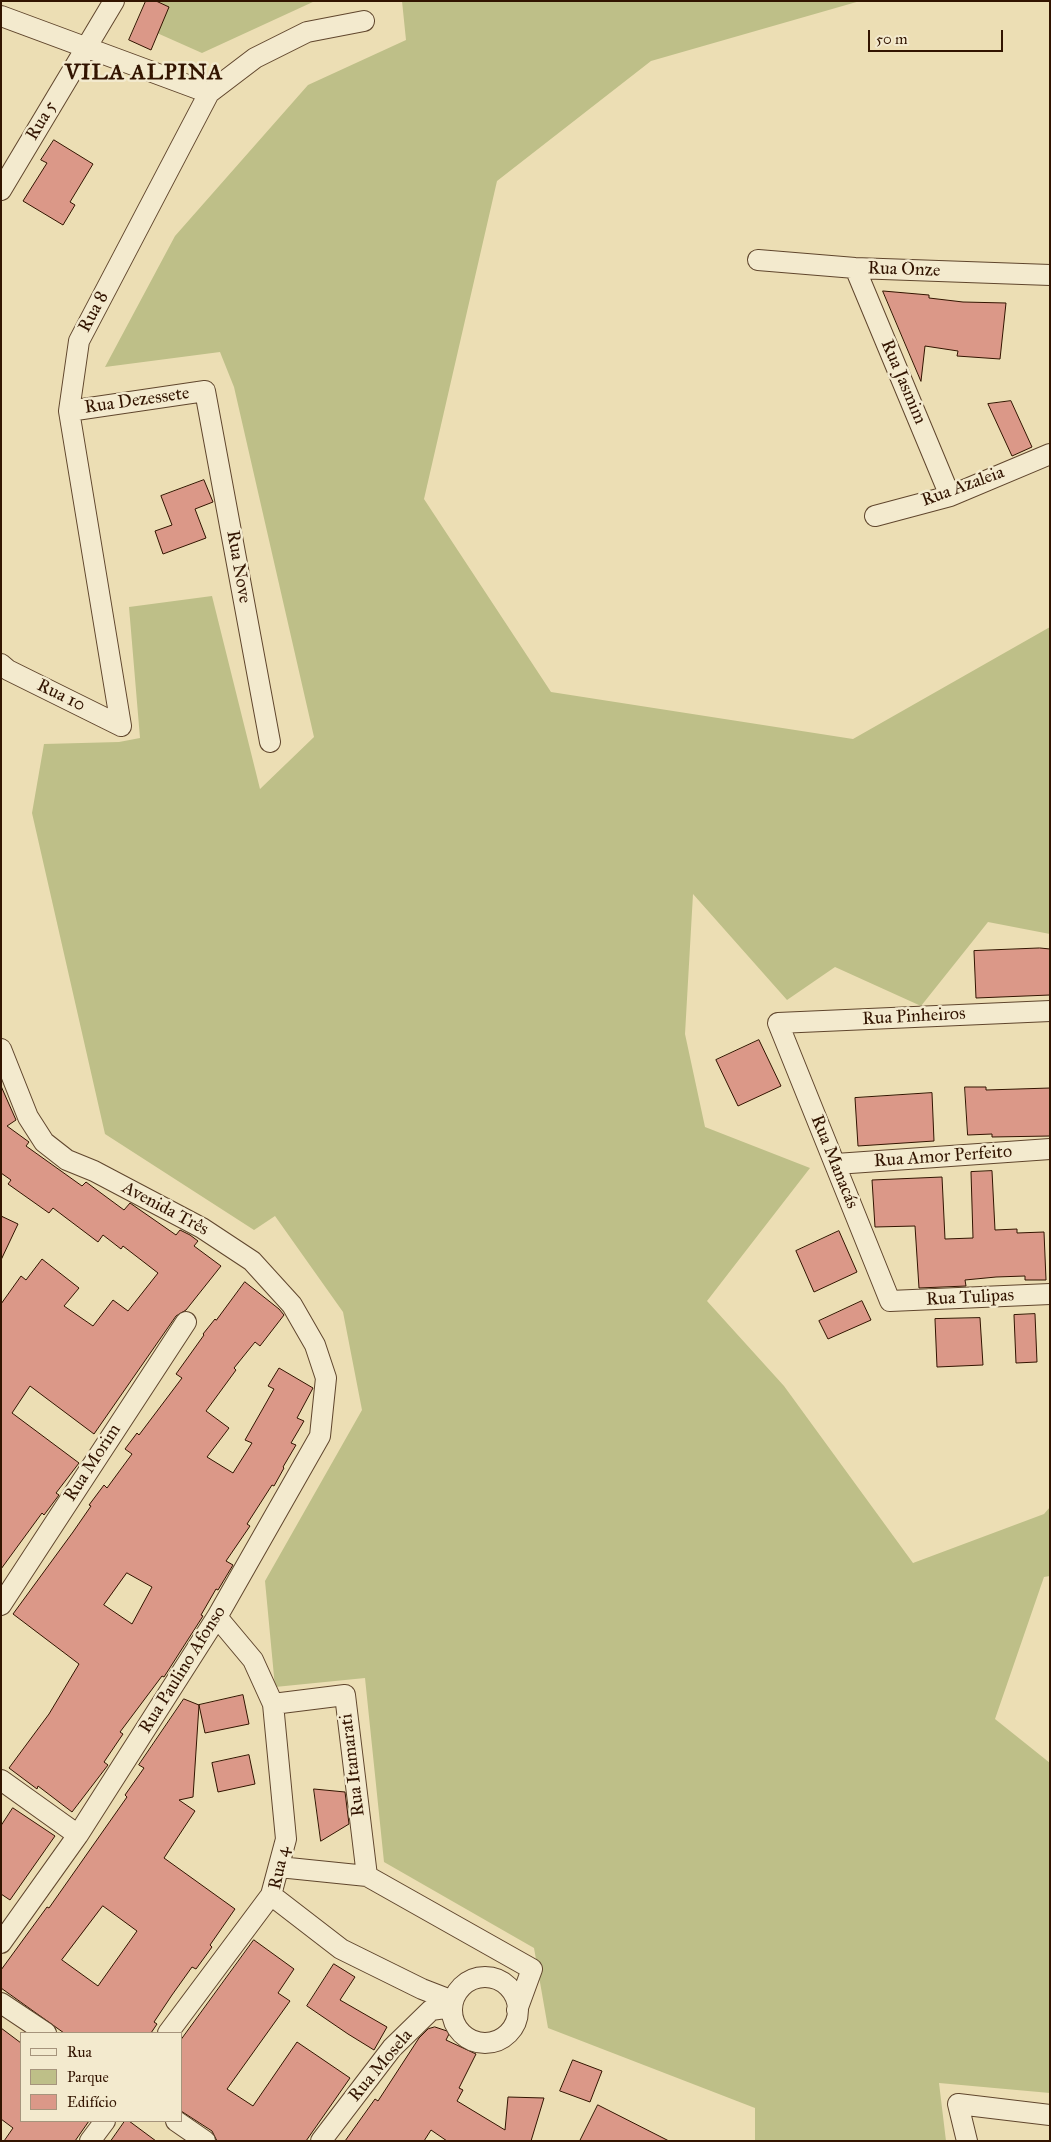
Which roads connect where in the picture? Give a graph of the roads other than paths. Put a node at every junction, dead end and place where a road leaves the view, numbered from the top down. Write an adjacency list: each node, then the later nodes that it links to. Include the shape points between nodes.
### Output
1 (114, 1): 4 (street, Rua 5)
2 (1, 16): 4 (street)
3 (364, 20): 5 (street, Rua 8, via 307,32 255,58)
4 (87, 46): 5 (street); 6 (street, Rua 5)
5 (209, 93): 11 (street, Rua 8, via 79,341)
6 (1, 190)
7 (758, 260): 8 (street, Rua Onze)
8 (855, 268): 9 (street, Rua Onze); 13 (street, Rua Jasmim)
9 (1050, 275)
10 (205, 391): 11 (street, Rua Dezessete); 17 (street, Rua Nove)
11 (70, 411): 16 (street, Rua 8)
12 (1050, 454): 13 (street, Rua Azaleia)
13 (950, 496): 14 (street, Rua Azaleia)
14 (875, 516)
15 (1, 664): 16 (street, Rua 10)
16 (121, 726)
17 (270, 742)
18 (1050, 1011): 19 (street, Rua Pinheiros)
19 (778, 1023): 22 (street, Rua Manacás)
20 (1, 1049): 26 (street, Avenida Três, via 28,1117 44,1142 67,1160 202,1228 252,1261 292,1305 316,1345)
21 (1050, 1150): 22 (street, Rua Amor Perfeito)
22 (836, 1164): 24 (street, Rua Manacás)
23 (1050, 1294): 24 (street, Rua Tulipas)
24 (890, 1301)
25 (186, 1322): 27 (street, Rua Morim)
26 (326, 1378): 28 (street, Rua Paulino Afonso, via 320,1436)
27 (1, 1605)
28 (217, 1617): 29 (street, Rua 4, via 254,1660); 31 (street, Rua Paulino Afonso)
29 (273, 1704): 32 (street, Rua 4, via 286,1839); 33 (street, Rua Itamarati, via 345,1696)
30 (1, 1780): 31 (street)
31 (78, 1835): 35 (street, Rua Paulino Afonso)
32 (279, 1867): 33 (street); 34 (street, Rua 4)
33 (366, 1876): 38 (street, via 532,1969)
34 (271, 1895): 37 (street, Rua 4, via 342,1949); 40 (street)
35 (1, 1943)
36 (1, 2003): 39 (street)
37 (452, 2004): 38 (street, via 461,1987 470,1980 492,1978 510,1989); 38 (street, via 452,2018 457,2027 468,2038 483,2043 494,2042 507,2034); 46 (street, Rua Mosela, via 431,2010 392,2048)
38 (518, 2010)
39 (44, 2032)
40 (169, 2032)
41 (1050, 2115): 47 (street, via 958,2104)
42 (104, 2122): 44 (street)
43 (177, 2122): 45 (street)
44 (90, 2141)
45 (205, 2141)
46 (321, 2141)
47 (966, 2141)

